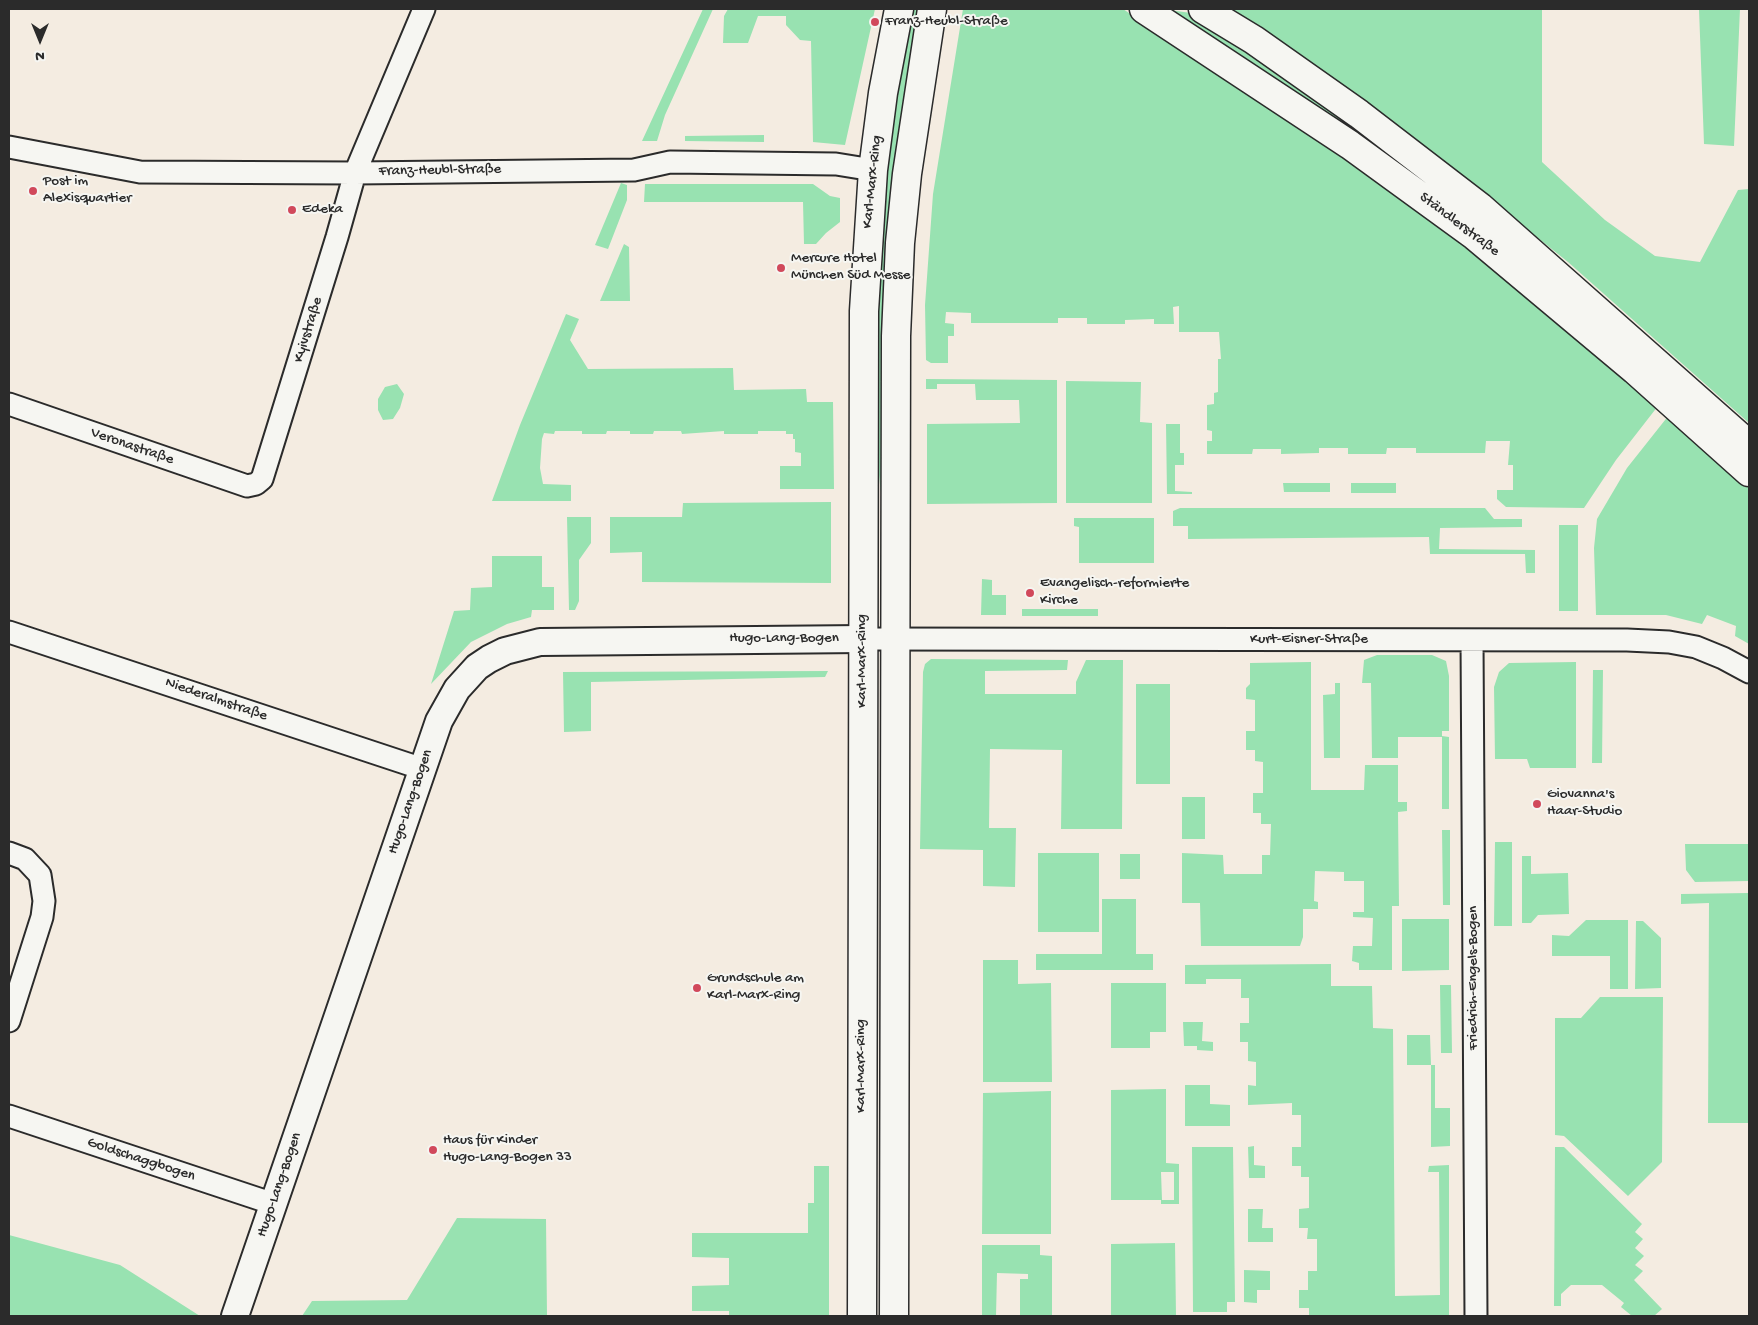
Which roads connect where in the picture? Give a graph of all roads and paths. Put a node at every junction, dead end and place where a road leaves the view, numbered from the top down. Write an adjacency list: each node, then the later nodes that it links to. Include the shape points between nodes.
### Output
1 (424, 9): 8 (street, Kyivstraße)
2 (899, 9): 7 (main road, Karl-Marx-Ring)
3 (932, 9): 15 (main road, via 911,136 900,243 896,336)
4 (1144, 9): 11 (main road, Ständlerstraße, via 1350,145 1468,231 1554,300)
5 (1203, 9): 10 (main road, Ständlerstraße, via 1254,40 1351,108 1480,207)
6 (9, 147): 8 (street, Franz-Heubl-Straße, via 140,172)
7 (873, 170): 8 (street, Franz-Heubl-Straße, via 836,164 670,162 634,170); 14 (main road, Karl-Marx-Ring, via 864,311)
8 (355, 173): 12 (street, Kyivstraße, via 262,479)
9 (9, 404): 12 (street, Veronastraße, via 246,486)
10 (1749, 445)
11 (1749, 472)
12 (256, 484)
13 (9, 632): 18 (street, Niederalmstraße)
14 (863, 639): 15 (street, Kurt-Eisner-Straße); 18 (street, Hugo-Lang-Bogen, via 555,640 514,648 477,667 457,689 439,721); 24 (main road, Karl-Marx-Ring)
15 (896, 640): 16 (street, Kurt-Eisner-Straße); 25 (main road)
16 (1472, 640): 17 (street, Kurt-Eisner-Straße, via 1669,642 1696,647); 26 (street, Friedrich-Engels-Bogen)
17 (1749, 672)
18 (423, 769): 22 (street, Hugo-Lang-Bogen)
19 (9, 853): 20 (street, via 26,859 40,875 44,901 42,917)
20 (9, 1021)
21 (9, 1116): 22 (street, Goldschaggbogen)
22 (274, 1204): 23 (street, Hugo-Lang-Bogen)
23 (235, 1316)
24 (862, 1316)
25 (894, 1316)
26 (1476, 1316)

